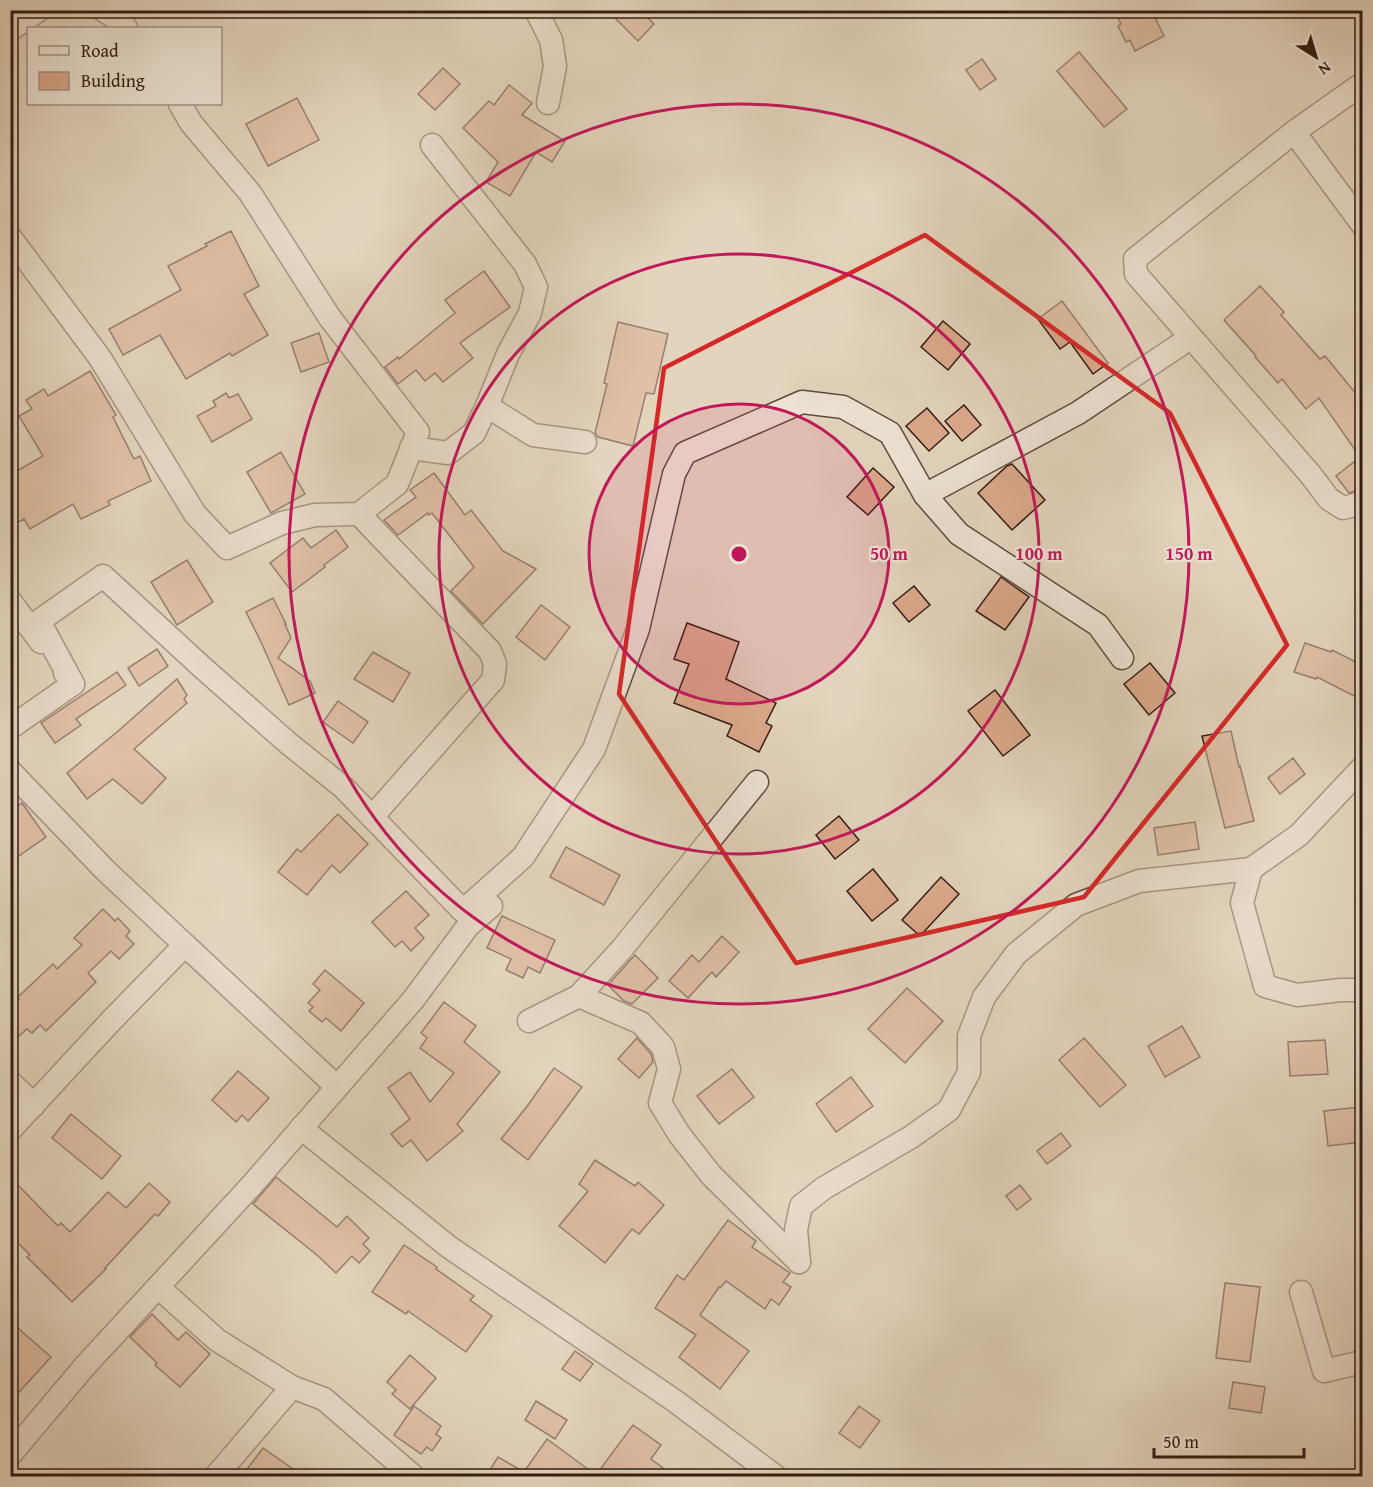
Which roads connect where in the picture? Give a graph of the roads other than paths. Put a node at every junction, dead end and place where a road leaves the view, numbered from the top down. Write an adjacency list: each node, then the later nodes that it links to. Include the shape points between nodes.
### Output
1 (39, 10): 5 (street)
2 (103, 10): 4 (street)
3 (536, 10): 7 (street, via 551,40 555,66)
4 (125, 27)
5 (10, 30)
6 (1362, 84): 9 (street)
7 (548, 103)
8 (181, 105): 16 (street, via 191,123 250,192 330,318 418,432)
9 (1294, 132): 11 (street); 13 (street, via 1135,259 1136,274)
10 (432, 145): 14 (street, via 525,264 536,287 530,313)
11 (1362, 224)
12 (10, 237): 19 (street, via 100,358 195,514 227,548 282,523 315,515)
13 (1191, 338): 17 (street, via 1078,413); 18 (street, via 1329,499 1344,508)
14 (487, 405): 15 (street, via 533,435); 16 (street, via 474,434 448,453)
15 (585, 442)
16 (411, 448): 19 (street, via 397,484)
17 (925, 495): 21 (street, via 959,534 1098,625); 27 (street, via 890,433 843,406 802,402 685,453 674,474 638,629 594,749 523,857 464,911)
18 (1362, 503)
19 (359, 514): 27 (street, via 490,651 495,664 493,680)
20 (10, 601): 22 (street)
21 (1122, 658)
22 (74, 684): 23 (street); 27 (street, via 39,621 103,576)
23 (10, 728)
24 (1362, 768): 28 (street, via 1299,835)
25 (10, 771): 30 (street, via 105,870)
26 (757, 782): 32 (street)
27 (372, 817)
28 (1251, 869): 31 (street, via 1242,903 1265,986 1297,995); 32 (street, via 1139,881 1076,905 1016,954 984,997 969,1036 969,1072 949,1110 801,1206 796,1230 799,1262 711,1175 679,1134 660,1103 669,1069 663,1047 641,1023)
29 (513, 887): 35 (street, via 468,926 412,1000)
30 (185, 945): 35 (street); 36 (street)
31 (1362, 990)
32 (579, 996): 33 (street)
33 (529, 1021)
34 (10, 1082): 36 (street)
35 (337, 1087): 37 (street)
36 (34, 1105): 38 (street)
37 (301, 1128): 39 (street); 46 (street, via 449,1247 675,1401)
38 (10, 1130)
39 (158, 1287): 42 (street, via 217,1340); 43 (street)
40 (1301, 1292): 41 (street, via 1324,1371)
41 (1362, 1362)
42 (292, 1387): 44 (street); 45 (street, via 324,1399)
43 (10, 1455)
44 (216, 1476)
45 (413, 1476)
46 (775, 1476)

